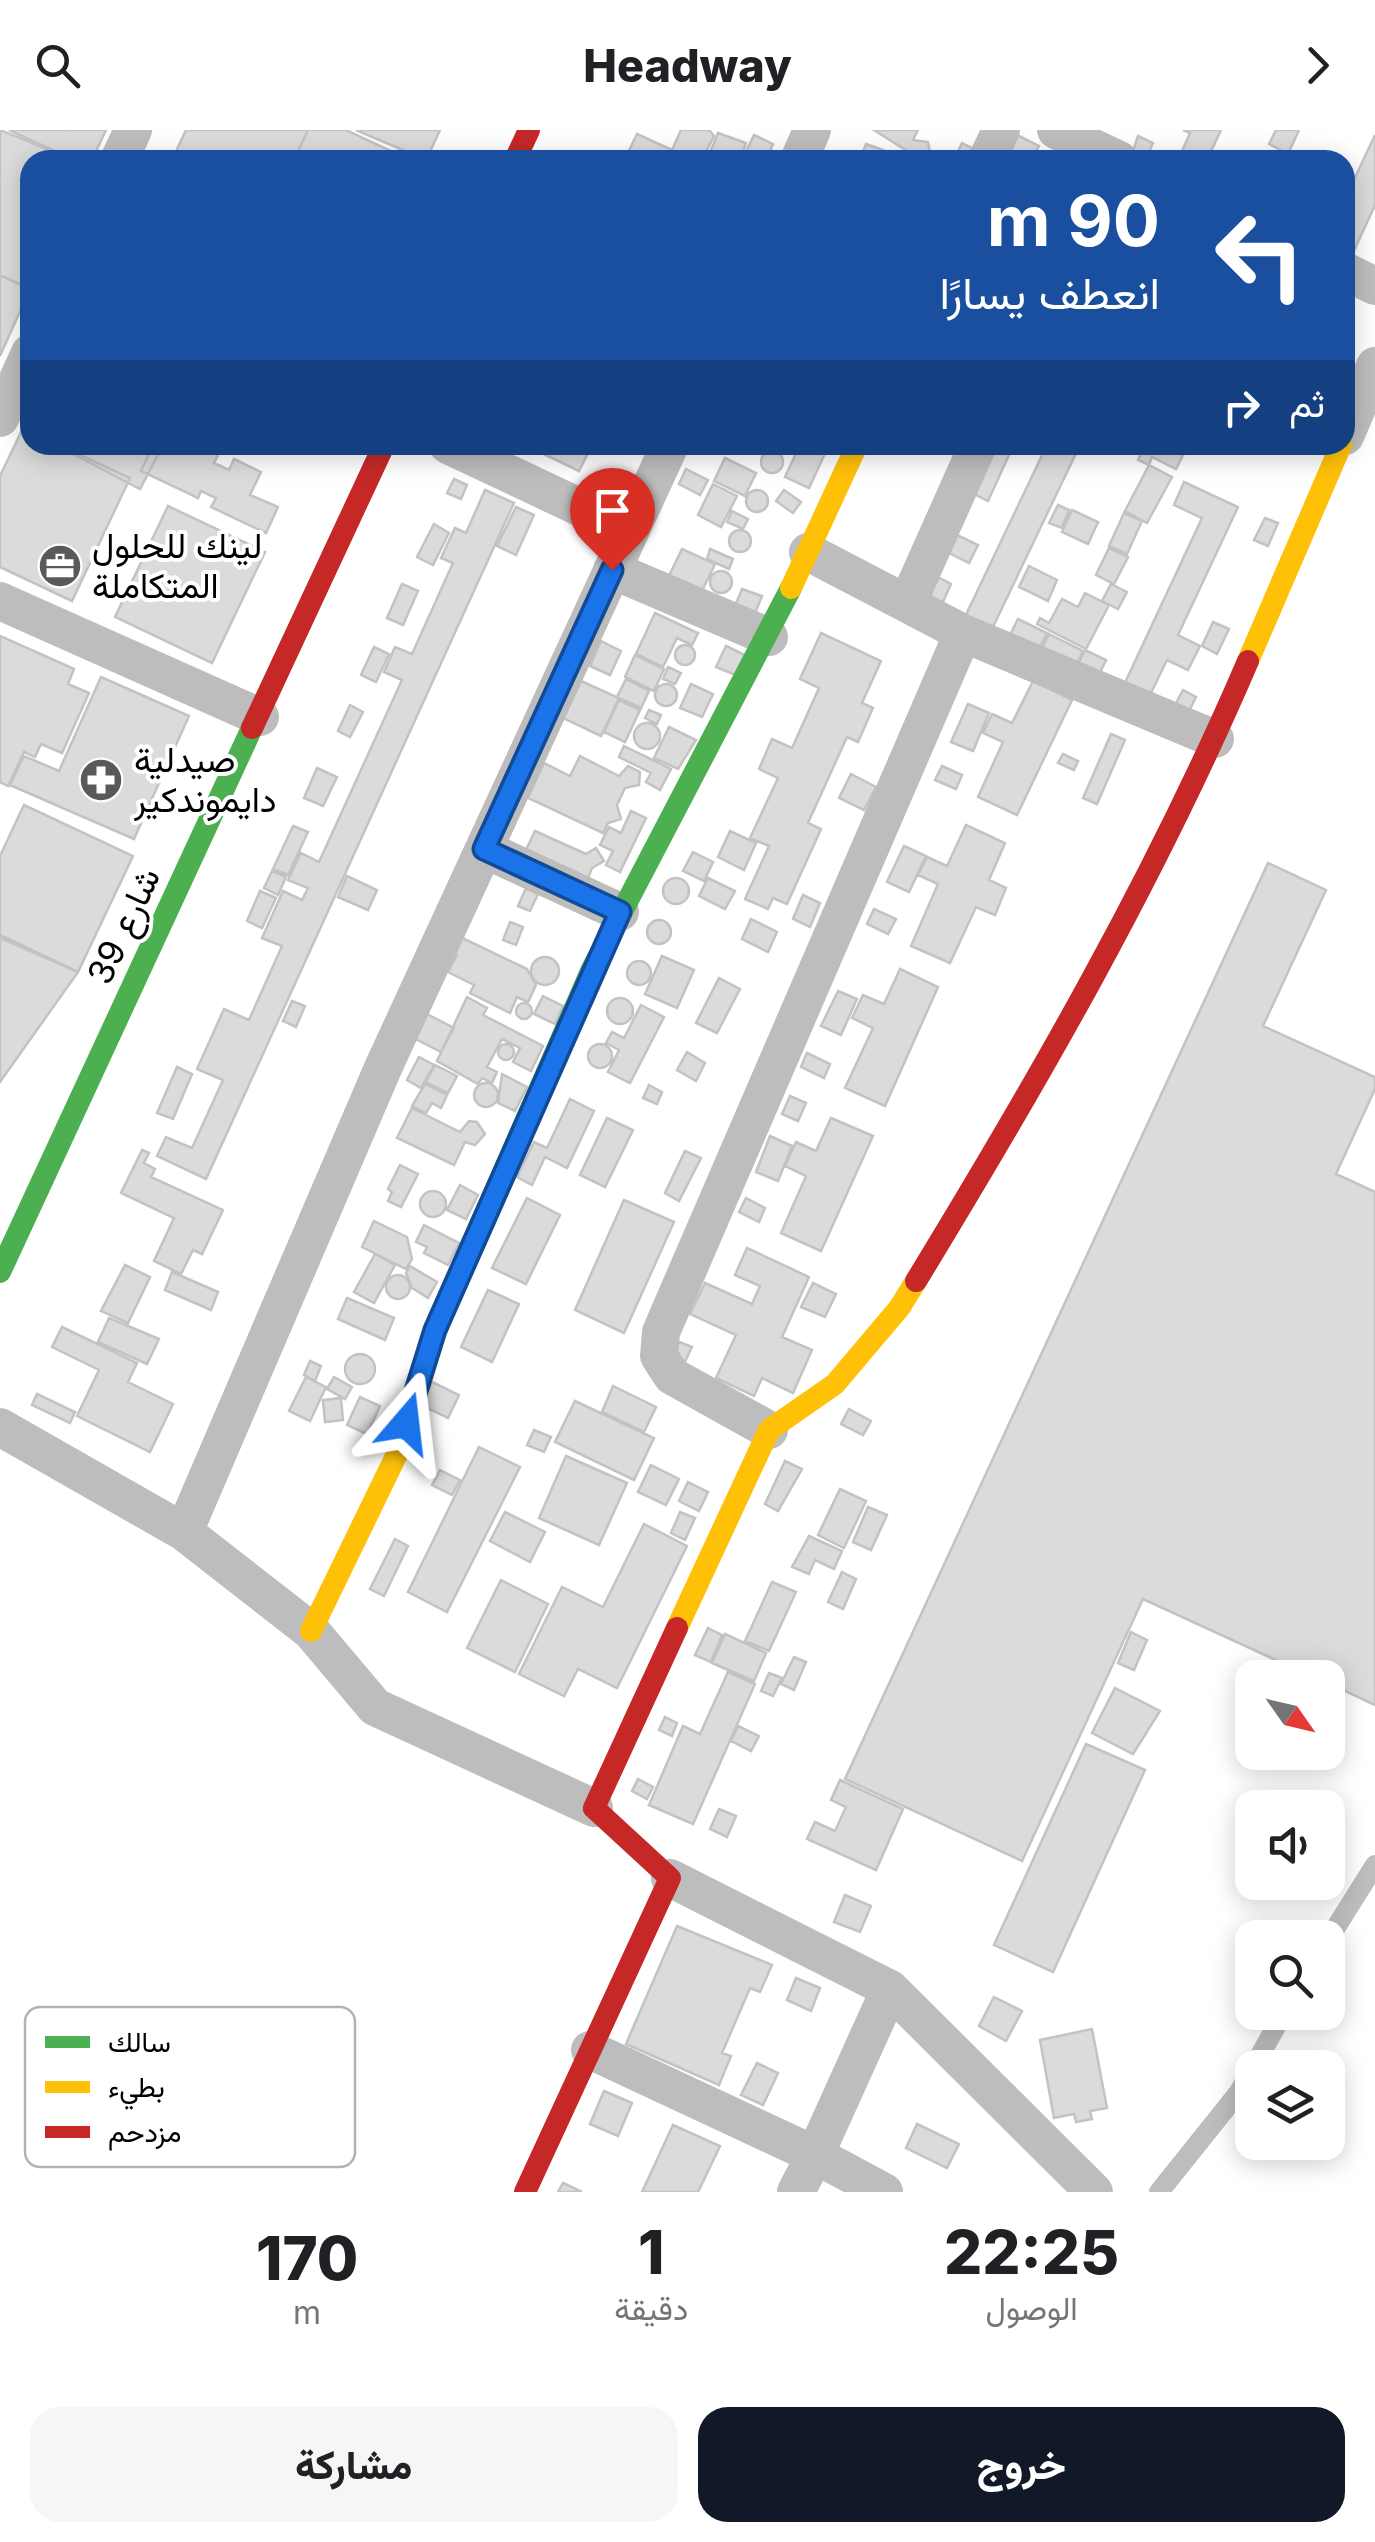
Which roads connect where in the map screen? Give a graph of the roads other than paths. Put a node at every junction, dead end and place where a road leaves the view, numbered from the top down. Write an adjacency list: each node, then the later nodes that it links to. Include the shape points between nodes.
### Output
1 (1056, 130): 2 (street)
2 (1110, 150)
3 (1375, 366): 5 (street)
4 (20, 375): 6 (street)
5 (1355, 413)
6 (0, 418)
7 (379, 455): 20 (street, شارع 39)
8 (469, 455): 13 (street)
9 (665, 455): 13 (street)
10 (852, 455): 14 (street)
11 (974, 455): 17 (street)
12 (1337, 455): 21 (street)
13 (630, 531): 15 (street)
14 (808, 552): 17 (street); 19 (street)
15 (612, 570): 19 (street); 22 (street)
16 (0, 601): 20 (street)
17 (908, 602): 18 (street)
18 (963, 633): 21 (street); 26 (street, via 661,1332 659,1356 672,1376)
19 (769, 638): 23 (street)
20 (260, 717): 24 (street, شارع 39)
21 (1215, 739): 26 (street, via 1103,963 900,1308 835,1384)
22 (484, 849): 23 (street); 27 (street)
23 (620, 912): 28 (street, via 435,1330 397,1454)
24 (0, 1272)
25 (0, 1426): 27 (street)
26 (770, 1430): 29 (street)
27 (184, 1532): 28 (street)
28 (312, 1631): 29 (street, via 375,1707)
29 (594, 1808): 31 (street)
30 (1375, 1865): 32 (lane)
31 (670, 1878): 33 (street); 34 (street)
32 (1341, 1920)
33 (890, 1989): 36 (street); 40 (street)
34 (590, 2050): 36 (street); 37 (street)
35 (1235, 2091): 41 (lane)
36 (815, 2155): 38 (street); 39 (street)
37 (526, 2192)
38 (796, 2192)
39 (884, 2192)
40 (1094, 2192)
41 (1158, 2192)

